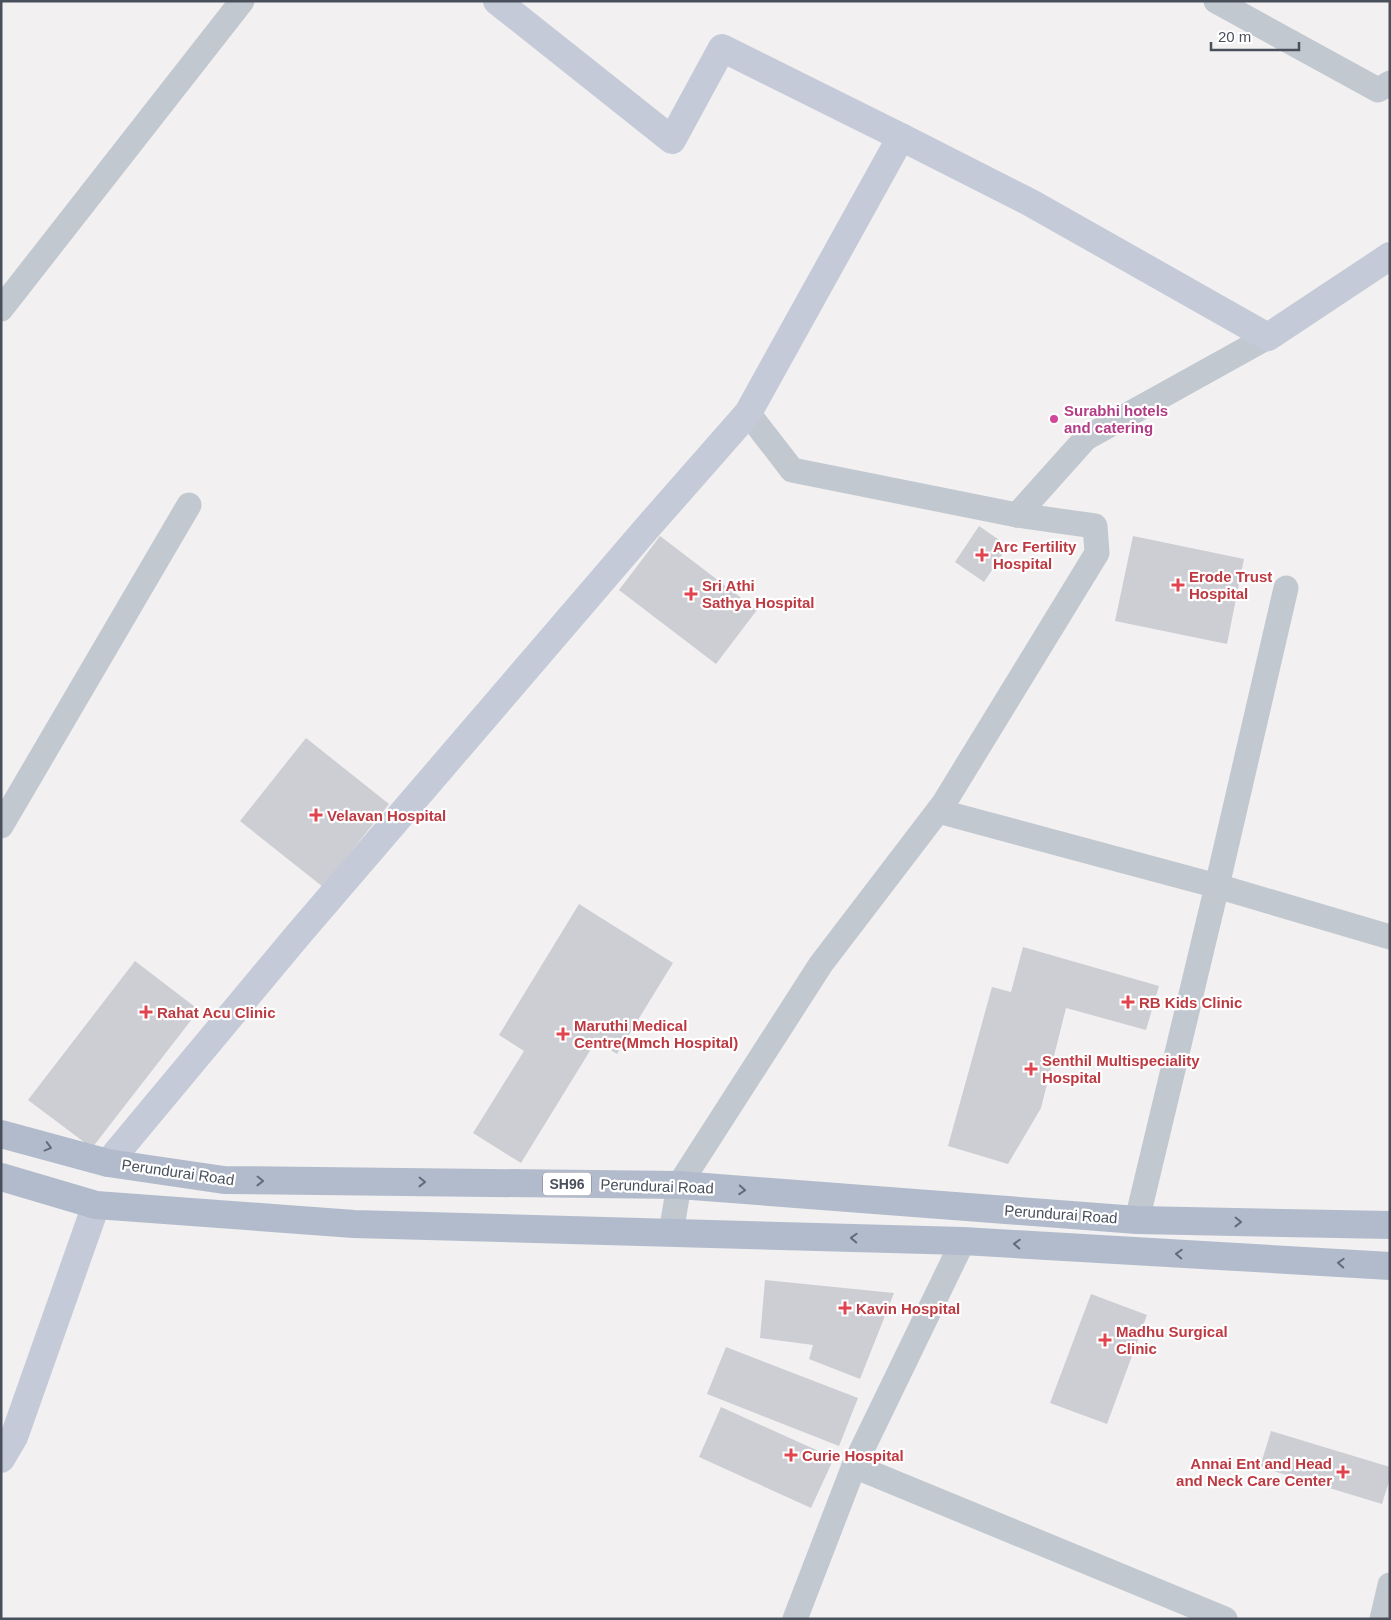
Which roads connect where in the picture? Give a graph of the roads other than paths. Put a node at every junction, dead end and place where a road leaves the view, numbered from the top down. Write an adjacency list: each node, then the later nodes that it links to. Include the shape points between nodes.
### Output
1 (242, 1): 7 (street)
2 (497, 1): 5 (street, via 672,140 722,48)
3 (1216, 1): 4 (street, via 1378,90)
4 (1390, 83)
5 (901, 137): 8 (street, via 1031,203); 9 (street)
6 (1390, 256): 8 (street)
7 (1, 308)
8 (1268, 337): 11 (street, via 1086,438)
9 (748, 413): 11 (street, via 792,470); 18 (street, via 304,928)
10 (189, 505): 14 (street)
11 (1016, 515): 13 (street, via 1094,526 1097,553)
12 (1286, 588): 15 (street)
13 (938, 811): 15 (street); 20 (street, via 821,964)
14 (1, 826)
15 (1217, 886): 16 (street); 22 (street)
16 (1390, 937)
17 (1, 1134): 18 (main road, Perundurai Road / SH96, one-way to 18)
18 (108, 1163): 20 (main road, Perundurai Road / SH96, one-way to 20, via 224,1180)
19 (1, 1177): 21 (main road)
20 (679, 1185): 22 (main road, Perundurai Road / SH96, one-way to 22); 24 (street)
21 (96, 1205): 24 (main road, via 354,1224); 27 (street, via 14,1437)
22 (1137, 1220): 23 (main road, Perundurai Road, one-way to 23)
23 (1390, 1225)
24 (671, 1233): 25 (main road, one-way to 24)
25 (963, 1241): 26 (main road, one-way to 25); 28 (street)
26 (1390, 1266)
27 (1, 1459)
28 (854, 1466): 30 (street); 31 (street)
29 (1390, 1585): 32 (street)
30 (795, 1619)
31 (1225, 1619)
32 (1382, 1619)

